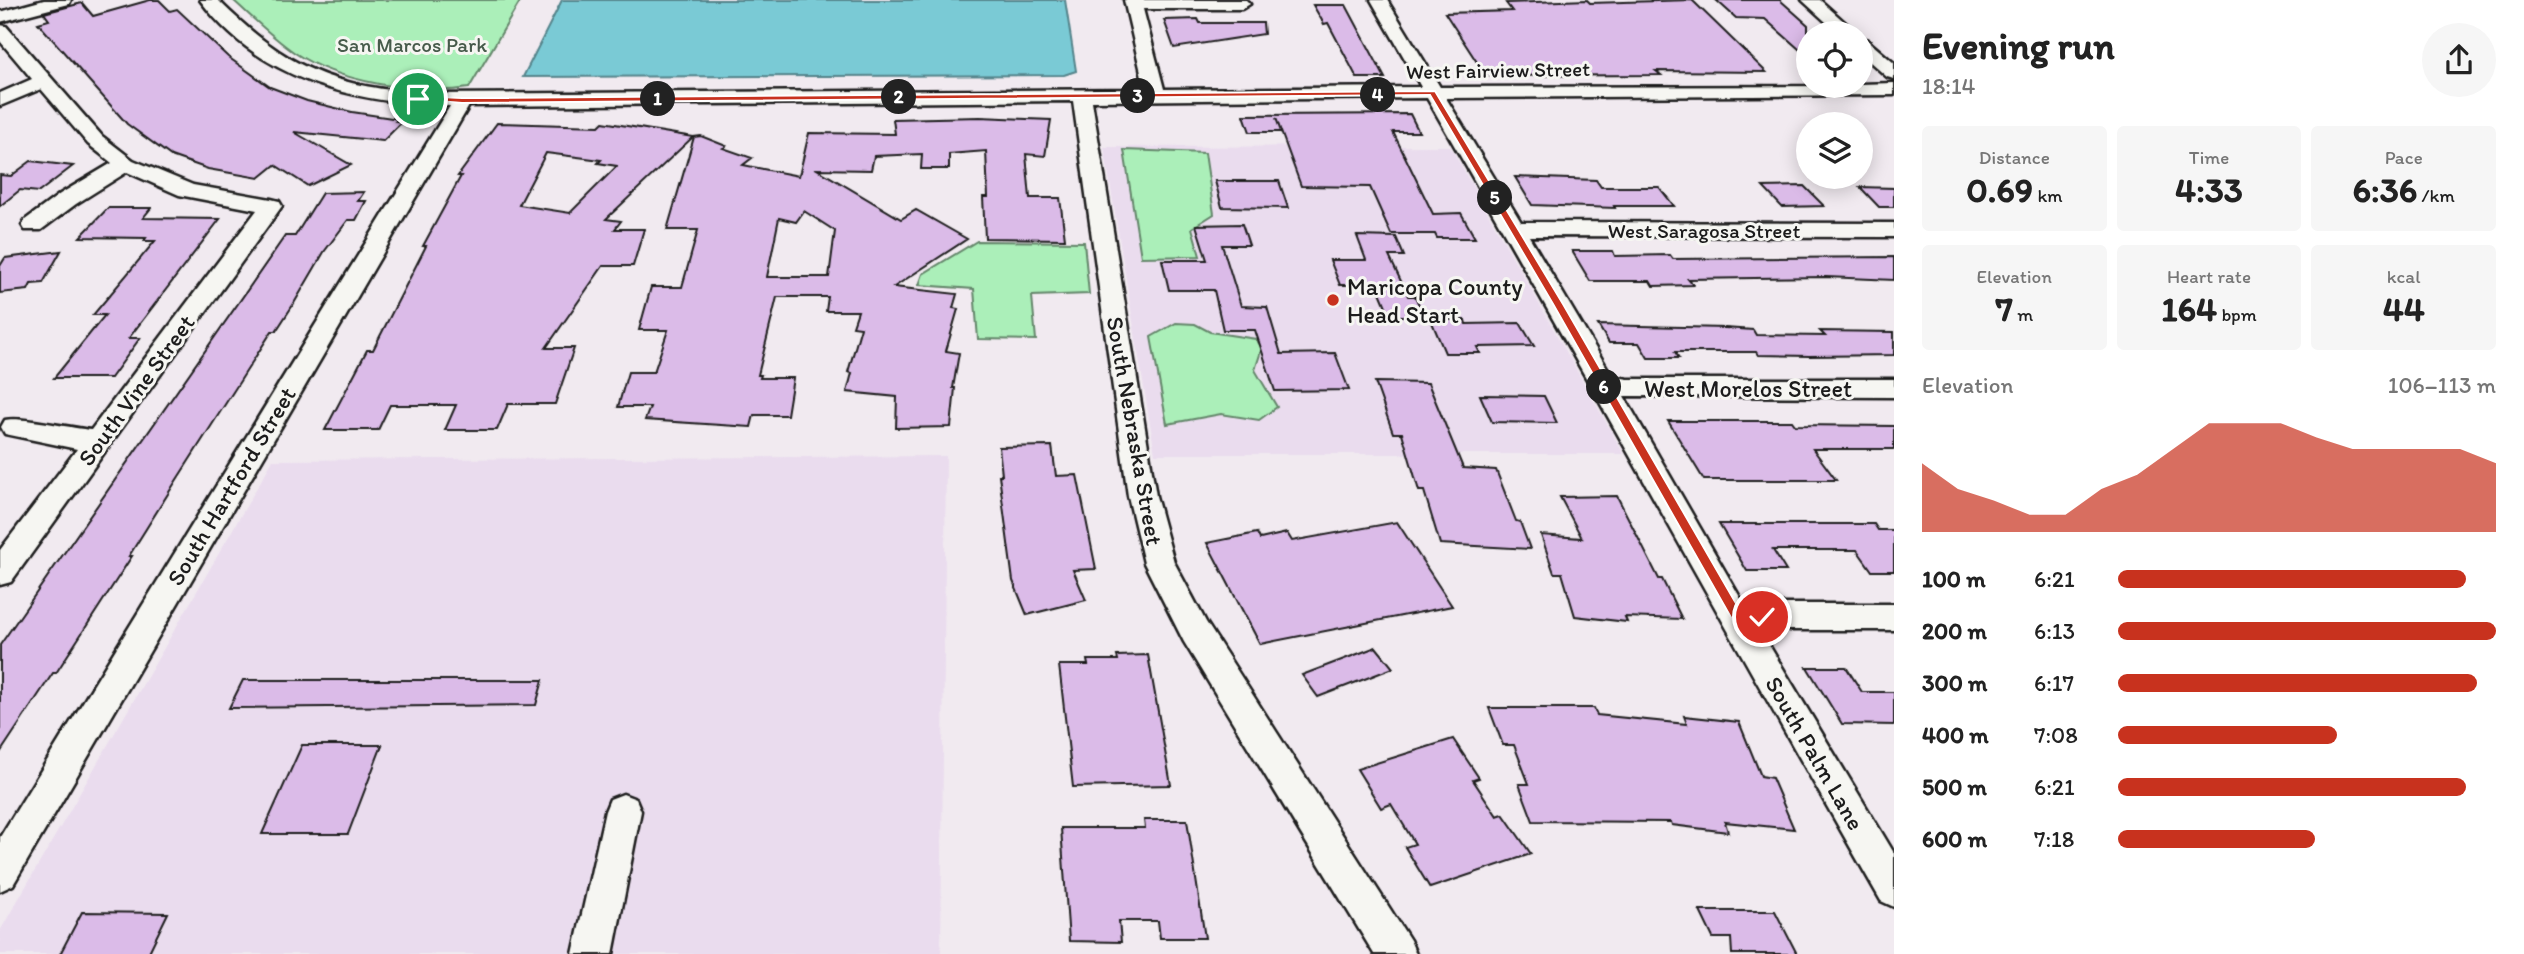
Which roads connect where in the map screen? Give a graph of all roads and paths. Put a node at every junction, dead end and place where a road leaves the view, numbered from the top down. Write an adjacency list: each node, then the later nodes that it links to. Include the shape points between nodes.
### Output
1 (63, 0): 7 (street)
2 (208, 0): 18 (street, West Fairview Street, via 268,55 307,76 400,98)
3 (1379, 0): 14 (street, South Palm Lane)
4 (1810, 0): 8 (street)
5 (1132, 2): 6 (street); 16 (street)
6 (1242, 4)
7 (0, 18)
8 (1835, 21)
9 (0, 30): 12 (street)
10 (1873, 54): 11 (street)
11 (1894, 73)
12 (45, 80): 17 (street); 19 (street, via 95,140)
13 (1894, 89): 14 (street, West Fairview Street)
14 (1433, 93): 16 (street, West Fairview Street); 21 (street, South Palm Lane)
15 (1082, 96): 16 (street, West Fairview Street); 18 (street, West Fairview Street); 34 (street, South Nebraska Street, via 1142,496 1158,563 1195,632)
16 (1156, 96)
17 (0, 100)
18 (462, 101): 31 (street, South Hartford Street)
19 (126, 164): 20 (street); 26 (street, South Vine Street, via 187,190 271,206)
20 (33, 225)
21 (1514, 229): 22 (street, West Saragosa Street); 23 (street, South Palm Lane)
22 (1894, 230)
23 (1602, 383): 24 (street, West Morelos Street, via 1628,387); 28 (street, South Palm Lane)
24 (1894, 388)
25 (14, 427): 26 (street)
26 (99, 440): 27 (street, South Vine Street)
27 (0, 573)
28 (1737, 617): 29 (street); 32 (street, South Palm Lane)
29 (1894, 617)
30 (623, 811): 33 (street)
31 (0, 872)
32 (1894, 888)
33 (593, 954)
34 (1396, 954)

